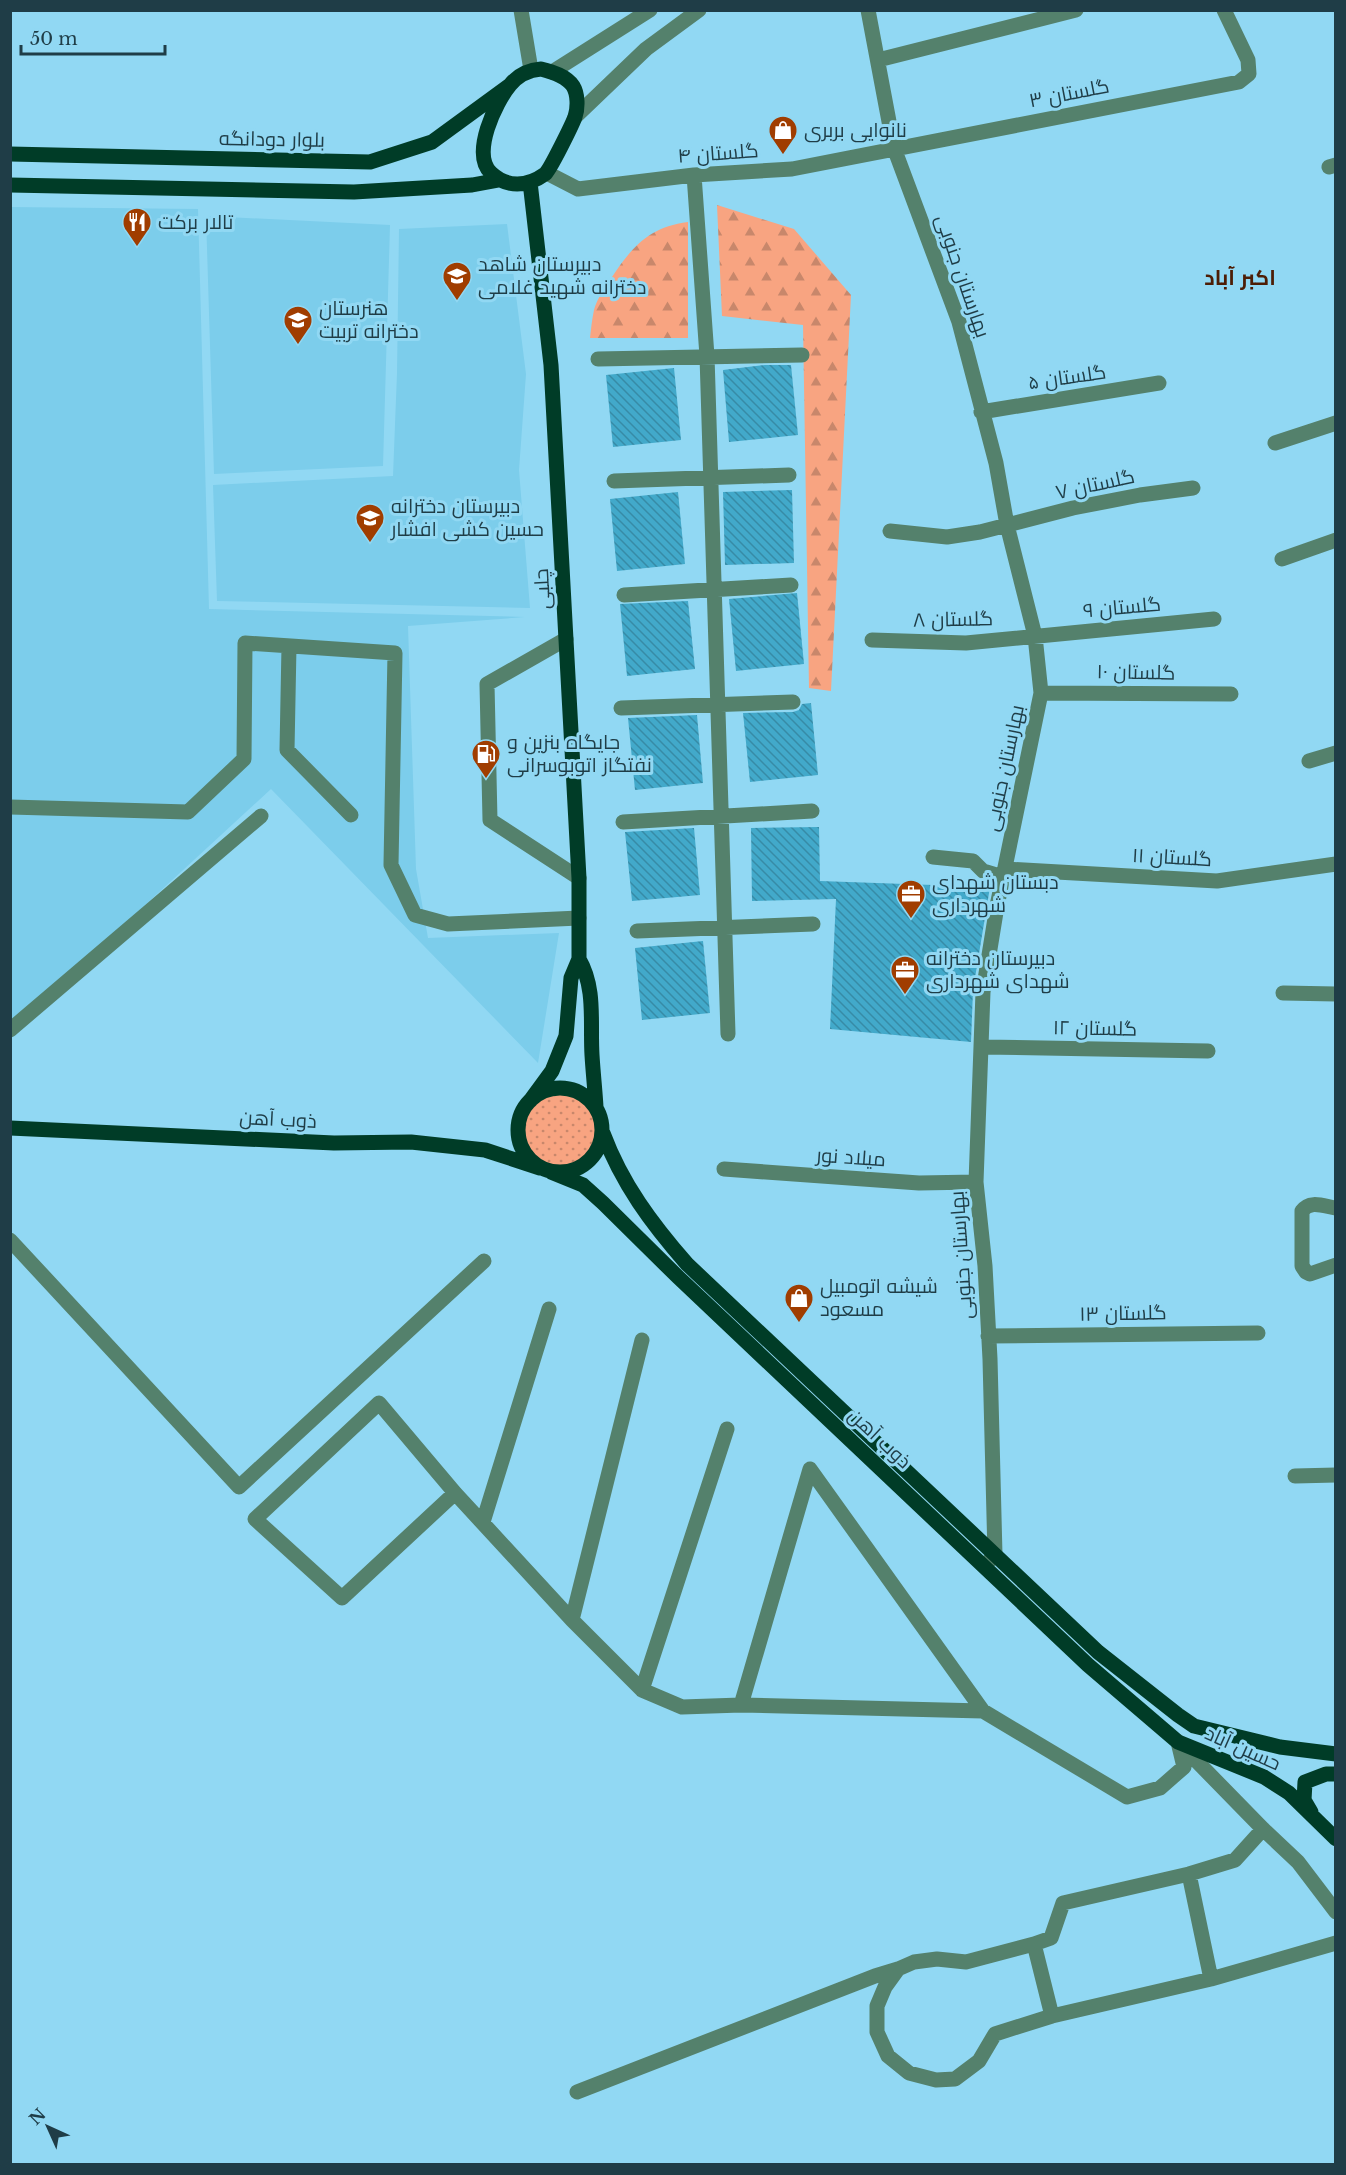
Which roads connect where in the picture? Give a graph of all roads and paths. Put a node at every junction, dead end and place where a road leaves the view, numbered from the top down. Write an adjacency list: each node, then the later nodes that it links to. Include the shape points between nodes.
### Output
1 (521, 10): 8 (street)
2 (650, 10): 9 (street)
3 (699, 10): 11 (street, via 646,49)
4 (868, 10): 7 (street, بهارستان جنوبی)
5 (1076, 10): 7 (street)
6 (1224, 10): 12 (street, گلستان ۳, via 1248,60 1249,74 1239,82)
7 (878, 60): 12 (street, بهارستان جنوبی)
8 (531, 70): 9 (main road); 10 (main road)
9 (552, 72): 11 (main road, via 573,86 577,97)
10 (510, 85): 13 (main road, بلوار دودانگه, via 432,142 370,162); 16 (main road, via 491,122 482,154 488,170)
11 (575, 117): 14 (main road)
12 (894, 148): 15 (street, گلستان ۴, via 792,169); 23 (street, بهارستان جنوبی, via 959,322)
13 (10, 153)
14 (547, 173): 15 (street, گلستان ۴, via 578,189); 17 (main road)
15 (694, 176): 20 (street)
16 (499, 180): 17 (main road); 18 (main road, via 354,192)
17 (530, 182): 39 (main road, چلبی, via 551,365)
18 (10, 185)
19 (802, 355): 20 (street)
20 (707, 356): 21 (street); 27 (street)
21 (598, 359)
22 (1160, 383): 23 (street, گلستان ۵)
23 (981, 412): 30 (street, بهارستان جنوبی, via 996,463)
24 (1335, 423): 25 (street)
25 (1275, 443)
26 (789, 475): 27 (street)
27 (711, 478): 28 (street); 35 (street)
28 (615, 481)
29 (1192, 488): 30 (street, گلستان ۷, via 1073,508)
30 (1007, 525): 31 (street, گلستان ۷, via 947,537); 38 (street, بهارستان جنوبی)
31 (890, 531)
32 (1335, 540): 33 (street)
33 (1282, 559)
34 (791, 585): 35 (street)
35 (714, 591): 36 (street); 45 (street)
36 (624, 595)
37 (1214, 619): 38 (street, گلستان ۹)
38 (1035, 636): 40 (street, گلستان ۸, via 966,643); 42 (street, بهارستان جنوبی)
39 (566, 639): 58 (main road, چلبی); 58 (street, via 487,684 490,820)
40 (872, 640)
41 (289, 646): 49 (street, via 245,643 244,759 188,812); 51 (street, via 286,750); 59 (street, via 395,653 391,866 415,915 448,924)
42 (1041, 693): 43 (street, گلستان ۱۰); 57 (street, بهارستان جنوبی)
43 (1231, 694)
44 (792, 702): 45 (street)
45 (718, 703): 46 (street); 52 (street)
46 (621, 708)
47 (1335, 753): 48 (street)
48 (1309, 761)
49 (10, 807)
50 (812, 811): 52 (street)
51 (351, 814)
52 (721, 815): 54 (street); 61 (street)
53 (261, 816): 66 (street)
54 (623, 822)
55 (933, 857): 57 (street, via 973,861 983,871)
56 (1335, 864): 57 (street, گلستان ۱۱, via 1217,881)
57 (1004, 873): 68 (street, بهارستان جنوبی, via 983,992)
58 (579, 878): 59 (main road, چلبی)
59 (579, 918): 63 (main road, چلبی)
60 (813, 924): 61 (street)
61 (725, 927): 62 (street); 67 (street)
62 (637, 931)
63 (579, 959): 70 (main road, via 571,978 566,1036 552,1071); 71 (main road, via 588,973 590,989)
64 (1284, 993): 65 (street)
65 (1335, 994)
66 (10, 1030)
67 (728, 1034)
68 (982, 1047): 69 (street, گلستان ۱۲); 76 (street, بهارستان جنوبی)
69 (1208, 1051)
70 (530, 1101): 71 (main road, via 546,1091 564,1088 587,1097); 74 (main road, via 518,1122 518,1136 529,1160)
71 (596, 1107): 73 (main road)
72 (10, 1128): 74 (main road, ذوب آهن, via 411,1143 485,1150)
73 (603, 1133): 74 (main road, via 595,1155 586,1164 563,1173); 90 (main road, ذوب آهن, via 612,1158 638,1202 687,1264)
74 (546, 1170): 90 (main road, ذوب آهن, via 583,1185 678,1277)
75 (723, 1170): 76 (street, میلاد نور, via 919,1183)
76 (976, 1182): 83 (street, بهارستان جنوبی)
77 (1335, 1208): 80 (street, via 1312,1204 1302,1211 1302,1266 1310,1274)
78 (10, 1240): 79 (street, via 239,1487)
79 (484, 1261)
80 (1335, 1265)
81 (549, 1309): 89 (street)
82 (1258, 1333): 83 (street, گلستان ۱۳)
83 (988, 1336): 90 (street, بهارستان جنوبی)
84 (642, 1340): 91 (street)
85 (727, 1429): 92 (street)
86 (1335, 1475): 87 (street)
87 (1295, 1476)
88 (455, 1493): 88 (street, via 342,1598 255,1519 379,1403); 89 (street)
89 (483, 1522): 91 (street)
90 (989, 1560): 95 (main road, ذوب آهن); 96 (main road, ذوب آهن, via 1088,1665)
91 (572, 1620): 92 (street)
92 (642, 1690): 93 (street, via 682,1707)
93 (741, 1705): 94 (street); 94 (street, via 810,1470)
94 (983, 1711): 96 (street, via 1127,1797 1160,1788 1184,1767)
95 (1194, 1726): 97 (main road, حسین آباد, via 1280,1747)
96 (1178, 1742): 99 (main road, حسین آباد, via 1263,1777 1289,1793); 100 (street)
97 (1335, 1754)
98 (1335, 1774): 99 (main road, via 1305,1782 1304,1800)
99 (1315, 1820): 101 (main road, حسین آباد)
100 (1263, 1829): 102 (street, via 1235,1860); 103 (street, via 1298,1862)
101 (1335, 1839)
102 (1189, 1874): 105 (street, via 1063,1902 1051,1938); 107 (street)
103 (1335, 1912)
104 (1335, 1943): 107 (street)
105 (1034, 1944): 106 (street, via 966,1962 938,1959); 108 (street)
106 (898, 1969): 108 (street, via 878,2006 877,2032 888,2056 909,2073 936,2080 955,2079 979,2061 995,2034); 109 (street)
107 (1211, 1979): 108 (street)
108 (1052, 2016)
109 (577, 2092)

